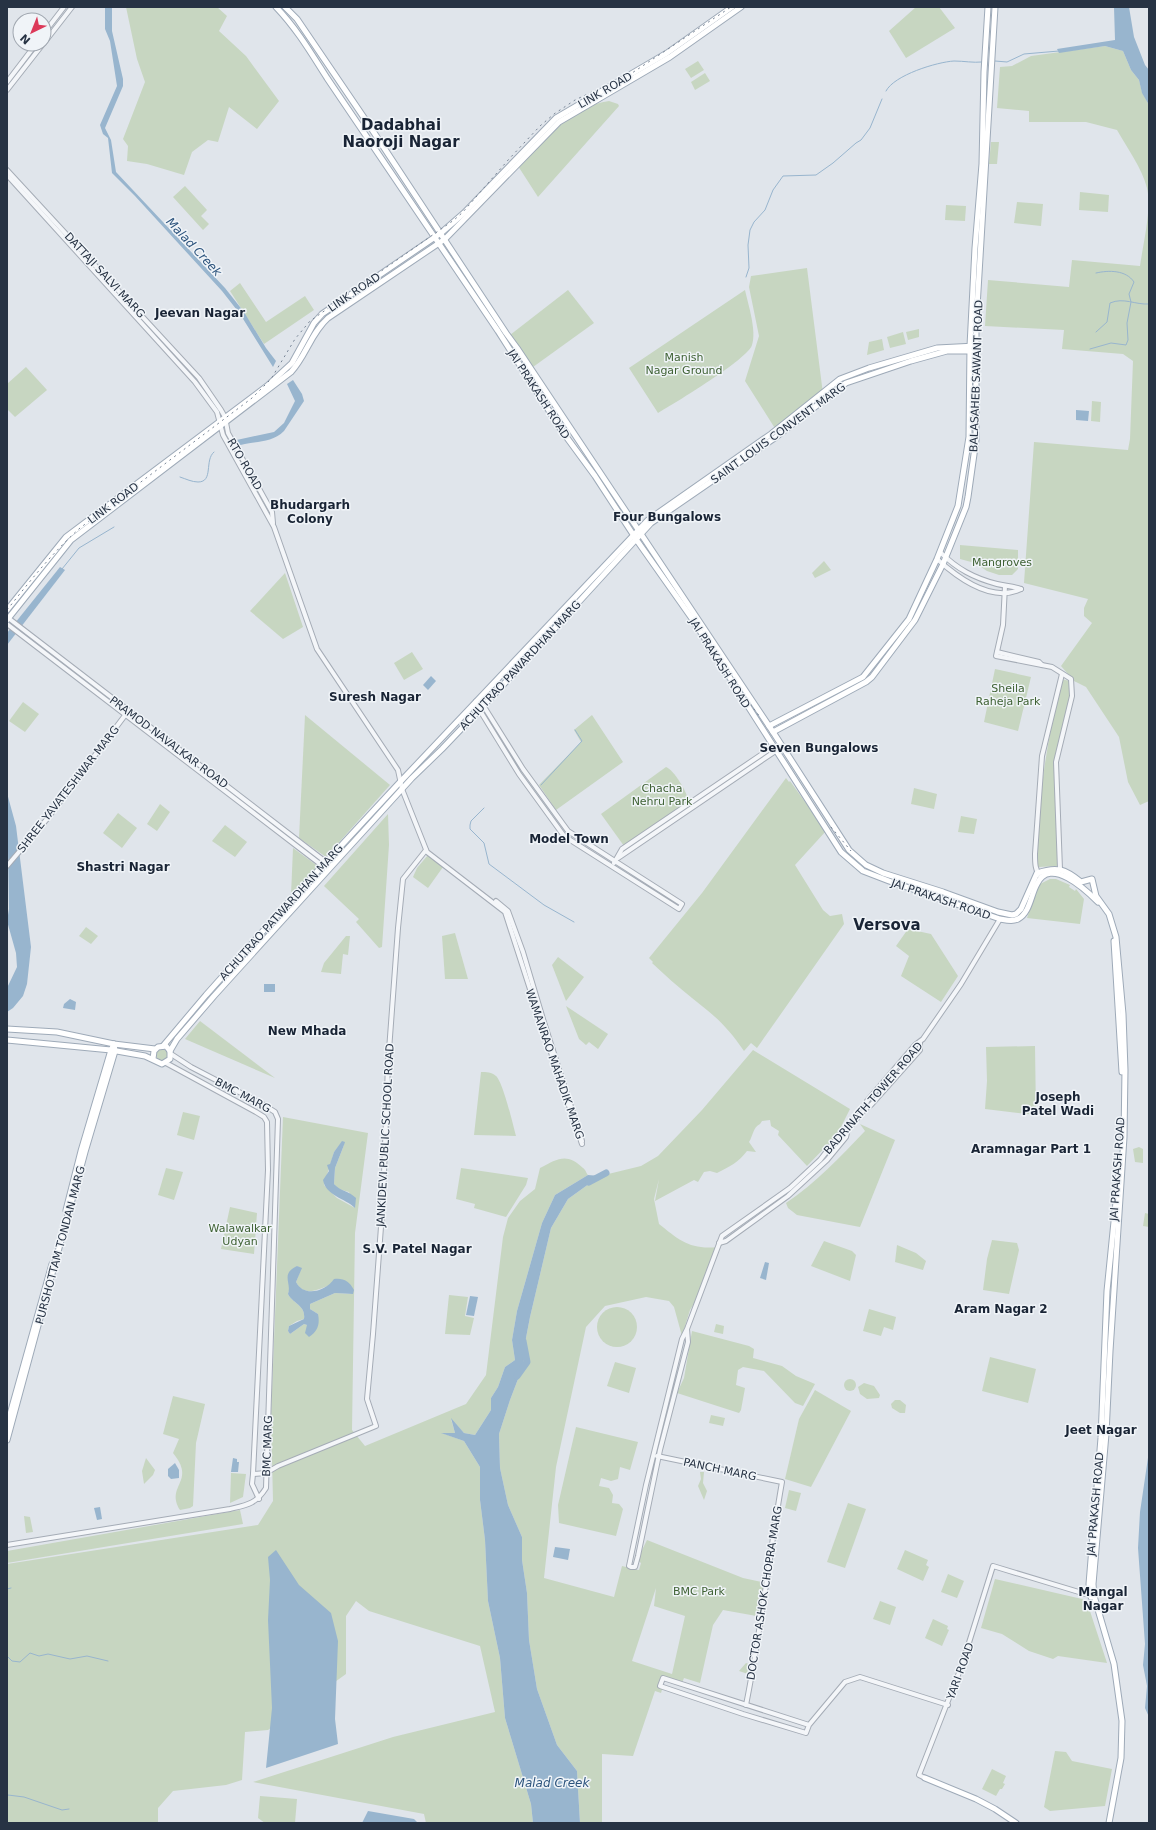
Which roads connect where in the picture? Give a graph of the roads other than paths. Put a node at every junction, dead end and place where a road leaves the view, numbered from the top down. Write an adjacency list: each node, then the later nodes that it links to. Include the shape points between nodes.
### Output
1 (64, 7): 9 (street)
2 (72, 7): 10 (street)
3 (276, 7): 18 (main road, JAI PRAKASH ROAD, via 293,24)
4 (285, 7): 17 (main road, JAI PRAKASH ROAD, via 297,19)
5 (732, 7): 17 (main road, LINK ROAD, via 667,53 556,118 464,213)
6 (741, 7): 19 (main road, LINK ROAD, via 670,57 559,122)
7 (988, 7): 21 (main road, BALASAHEB SAWANT ROAD, via 982,164)
8 (995, 7): 22 (main road, BALASAHEB SAWANT ROAD)
9 (52, 23)
10 (52, 33)
11 (30, 52): 13 (street)
12 (37, 52): 14 (street)
13 (7, 82)
14 (7, 90)
15 (7, 170): 23 (street, DATTAJI SALVI MARG, via 199,378)
16 (7, 176): 23 (street, DATTAJI SALVI MARG, via 195,382)
17 (441, 233): 18 (main road, LINK ROAD); 19 (main road, JAI PRAKASH ROAD)
18 (435, 238): 20 (main road, JAI PRAKASH ROAD); 23 (main road, LINK ROAD, via 322,314 288,367)
19 (445, 239): 20 (main road, LINK ROAD); 24 (main road, JAI PRAKASH ROAD)
20 (439, 244): 23 (main road, LINK ROAD, via 328,318 291,372); 25 (main road, JAI PRAKASH ROAD)
21 (970, 348): 22 (main road, SAINT LOUIS CONVENT MARG); 24 (main road, SAINT LOUIS CONVENT MARG, via 947,351 846,382 776,437); 26 (main road, BALASAHEB SAWANT ROAD, via 968,437 961,492)
22 (976, 349): 27 (main road, BALASAHEB SAWANT ROAD, via 976,440 968,497)
23 (223, 422): 32 (main road, LINK ROAD, via 66,537); 33 (main road, LINK ROAD, via 71,540); 45 (street, RTO ROAD, via 272,512 274,527 317,649 398,770)
24 (639, 532): 25 (main road, SAINT LOUIS CONVENT MARG); 35 (main road, JAI PRAKASH ROAD)
25 (634, 537): 36 (main road, JAI PRAKASH ROAD, via 688,614); 37 (main road, ACHUTRAO PAWARDHAN MARG); 38 (main road, ACHUTRAO PAWARDHAN MARG, via 589,591)
26 (940, 552): 27 (street); 28 (main road, BALASAHEB SAWANT ROAD)
27 (946, 558): 29 (main road, BALASAHEB SAWANT ROAD); 30 (street, via 969,576)
28 (937, 559): 29 (street); 40 (main road, BALASAHEB SAWANT ROAD, via 909,619 863,677)
29 (943, 564): 31 (street, via 967,582 991,591); 41 (main road, BALASAHEB SAWANT ROAD, via 915,620 872,677)
30 (1005, 586): 31 (street); 31 (street, via 1021,589)
31 (1005, 592): 34 (street, via 1004,625 996,654 1039,662)
32 (7, 610)
33 (7, 620): 39 (street, PRAMOD NAVALKAR ROAD, via 28,633); 39 (street, PRAMOD NAVALKAR ROAD, via 12,628)
34 (1062, 674): 53 (street, via 1070,679 1072,696 1056,762); 54 (street, via 1042,756 1035,841 1035,867)
35 (741, 684): 36 (main road); 40 (main road, JAI PRAKASH ROAD)
36 (735, 688): 42 (main road, JAI PRAKASH ROAD)
37 (476, 701): 38 (street); 45 (main road, ACHUTRAO PAWARDHAN MARG)
38 (481, 707): 46 (main road, ACHUTRAO PAWARDHAN MARG); 48 (street, via 568,831); 51 (street, via 520,774 564,836)
39 (127, 713): 49 (street, PRAMOD NAVALKAR ROAD); 50 (street, SHREE YAVATESHWAR MARG, via 47,819)
40 (768, 726): 41 (main road, JAI PRAKASH ROAD)
41 (773, 732): 54 (main road, JAI PRAKASH ROAD, via 845,846 854,856 872,868 1012,916 1021,909)
42 (775, 748): 43 (street); 44 (street); 55 (main road, JAI PRAKASH ROAD, via 836,844 858,867 889,882)
43 (767, 750): 44 (street); 48 (street, via 622,850)
44 (770, 755): 48 (street)
45 (400, 781): 46 (street, RTO ROAD); 49 (main road, ACHUTRAO PATWARDHAN MARG)
46 (402, 789): 47 (street); 52 (main road, ACHUTRAO PATWARDHAN MARG)
47 (426, 850): 47 (street, WAMANRAO MAHADIK MARG, via 508,911 525,956 582,1137 582,1144 505,912); 80 (street, JANKIDEVI PUBLIC SCHOOL ROAD, via 403,879 398,928 388,1064 383,1200 367,1399 376,1426)
48 (616, 860): 51 (street); 51 (street, via 682,904 679,909)
49 (324, 864): 52 (street, PRAMOD NAVALKAR ROAD); 61 (main road, ACHUTRAO PATWARDHAN MARG)
50 (7, 866)
51 (612, 867)
52 (330, 868): 64 (main road, ACHUTRAO PATWARDHAN MARG, via 214,996 177,1039)
53 (1060, 869): 54 (main road, via 1050,869); 56 (main road, JAI PRAKASH ROAD, via 1081,882 1092,879 1096,896 1114,926)
54 (1039, 875): 55 (main road, JAI PRAKASH ROAD, via 1023,916 1012,921); 56 (main road, JAI PRAKASH ROAD, via 1052,873 1069,878 1086,888 1099,904 1113,938)
55 (1000, 919): 59 (street, BADRINATH TOWER ROAD, via 961,984)
56 (1119, 976): 70 (main road, JAI PRAKASH ROAD, via 1124,1078)
57 (7, 1028): 60 (main road, via 57,1032)
58 (7, 1040): 63 (main road)
59 (920, 1043): 67 (street, BADRINATH TOWER ROAD, via 915,1045 867,1101); 67 (street, via 920,1050)
60 (114, 1044): 62 (main road); 63 (main road)
61 (163, 1046): 62 (main road); 64 (main road)
62 (155, 1049): 65 (main road)
63 (113, 1050): 65 (main road); 73 (main road, PURSHOTTAM TONDAN MARG, via 81,1151)
64 (171, 1052): 66 (main road); 69 (street, BMC MARG, via 191,1067 275,1112 278,1119)
65 (154, 1059): 66 (main road, via 159,1063)
66 (166, 1063): 68 (street, BMC MARG, via 264,1117 267,1122)
67 (865, 1109): 74 (street, BADRINATH TOWER ROAD, via 848,1129 846,1137 810,1176 773,1208 726,1241 719,1243)
68 (266, 1135): 69 (street); 81 (street, BMC MARG, via 268,1170)
69 (277, 1136): 80 (street, BMC MARG)
70 (1117, 1211): 71 (main road, JAI PRAKASH ROAD); 72 (main road, JAI PRAKASH ROAD)
71 (1111, 1252): 72 (main road); 75 (main road, JAI PRAKASH ROAD)
72 (1117, 1253): 75 (main road, JAI PRAKASH ROAD)
73 (42, 1304): 76 (main road, PURSHOTTAM TONDAN MARG); 77 (main road, PURSHOTTAM TONDAN MARG)
74 (687, 1330): 78 (street, via 682,1339); 79 (street, via 688,1342 682,1370)
75 (1106, 1381): 85 (main road, JAI PRAKASH ROAD, via 1089,1584)
76 (7, 1425)
77 (7, 1440)
78 (654, 1455): 79 (street, PANCH MARG); 79 (street, via 629,1566 635,1567)
79 (659, 1457): 82 (street, PANCH MARG)
80 (266, 1473): 81 (street); 83 (street, BMC MARG, via 266,1488)
81 (253, 1474): 83 (street, BMC MARG, via 252,1484)
82 (782, 1482): 86 (street, DOCTOR ASHOK CHOPRA MARG)
83 (259, 1499): 84 (street, via 230,1509)
84 (7, 1545)
85 (1093, 1594): 87 (street, YARI ROAD, via 993,1566 976,1626); 92 (main road, JAI PRAKASH ROAD, via 1112,1665 1120,1721 1118,1757)
86 (746, 1705): 88 (street); 88 (street, via 663,1678 660,1686 806,1733)
87 (948, 1705): 88 (street, via 860,1677 845,1682); 89 (street, YARI ROAD, via 918,1775)
88 (809, 1725)
89 (925, 1778): 90 (main road, via 989,1809); 91 (main road, via 928,1777 976,1799)
90 (1010, 1823)
91 (1016, 1823)
92 (1107, 1823)

